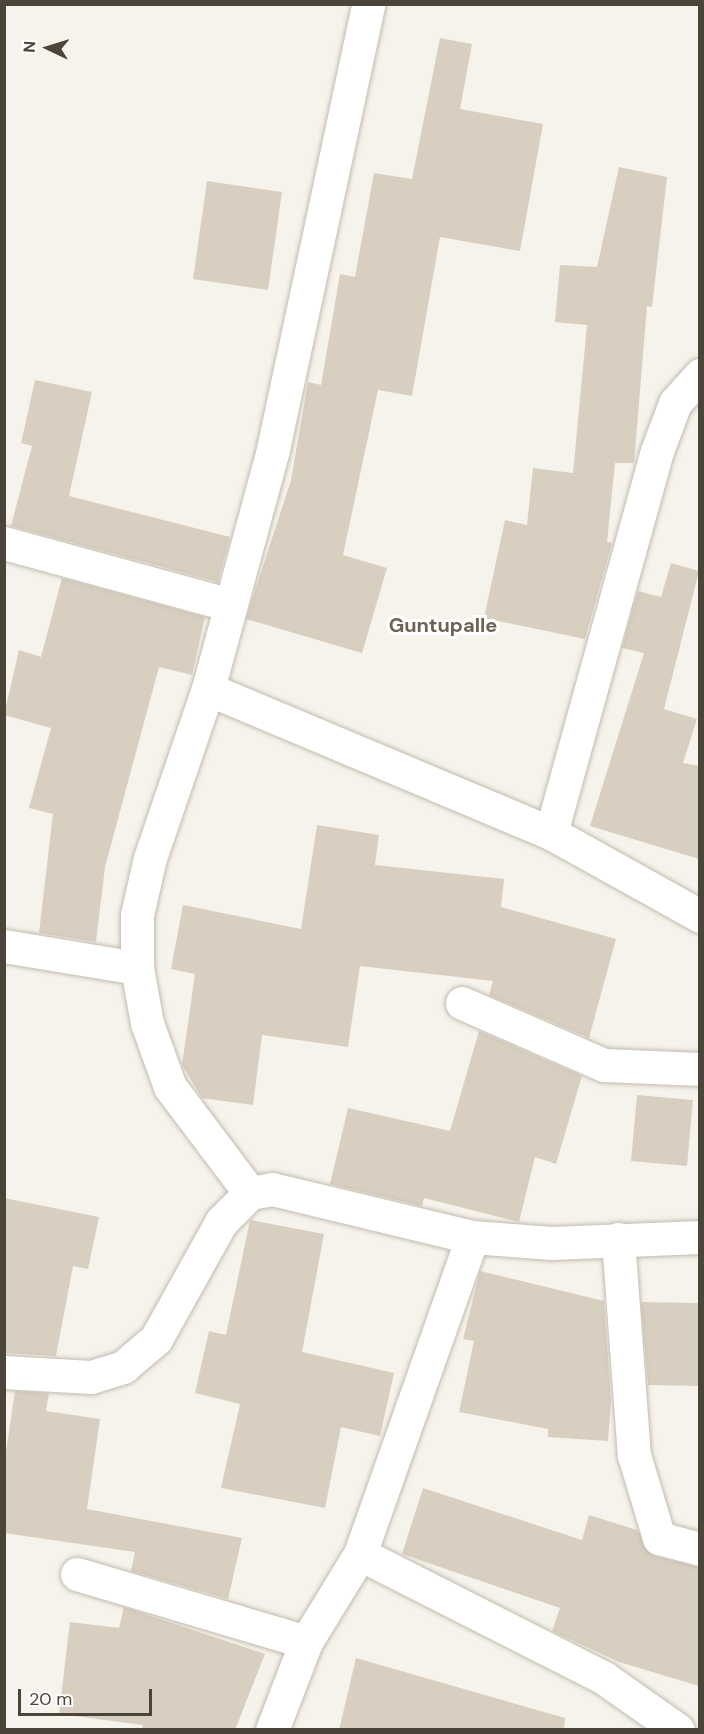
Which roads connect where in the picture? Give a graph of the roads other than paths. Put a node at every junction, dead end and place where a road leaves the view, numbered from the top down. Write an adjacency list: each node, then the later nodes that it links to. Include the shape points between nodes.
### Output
1 (368, 4): 4 (street, via 319,250)
2 (699, 375): 6 (street, via 675,403 657,451)
3 (4, 543): 4 (street)
4 (231, 605): 5 (street)
5 (208, 688): 6 (street); 9 (street, via 150,858 137,915)
6 (551, 833): 7 (street)
7 (699, 916)
8 (4, 946): 9 (street)
9 (137, 968): 12 (street, via 147,1023 171,1087)
10 (462, 1003): 11 (street, via 604,1065)
11 (699, 1070)
12 (250, 1193): 14 (street, via 272,1189); 16 (street, via 221,1222 156,1339 123,1367 91,1377)
13 (699, 1237): 15 (street)
14 (472, 1238): 15 (street, via 552,1243); 18 (street)
15 (618, 1239): 17 (street, via 634,1455 659,1538)
16 (4, 1372)
17 (699, 1549)
18 (360, 1554): 20 (street); 22 (street, via 604,1678)
19 (77, 1574): 20 (street)
20 (306, 1642): 21 (street)
21 (272, 1730)
22 (678, 1730)

